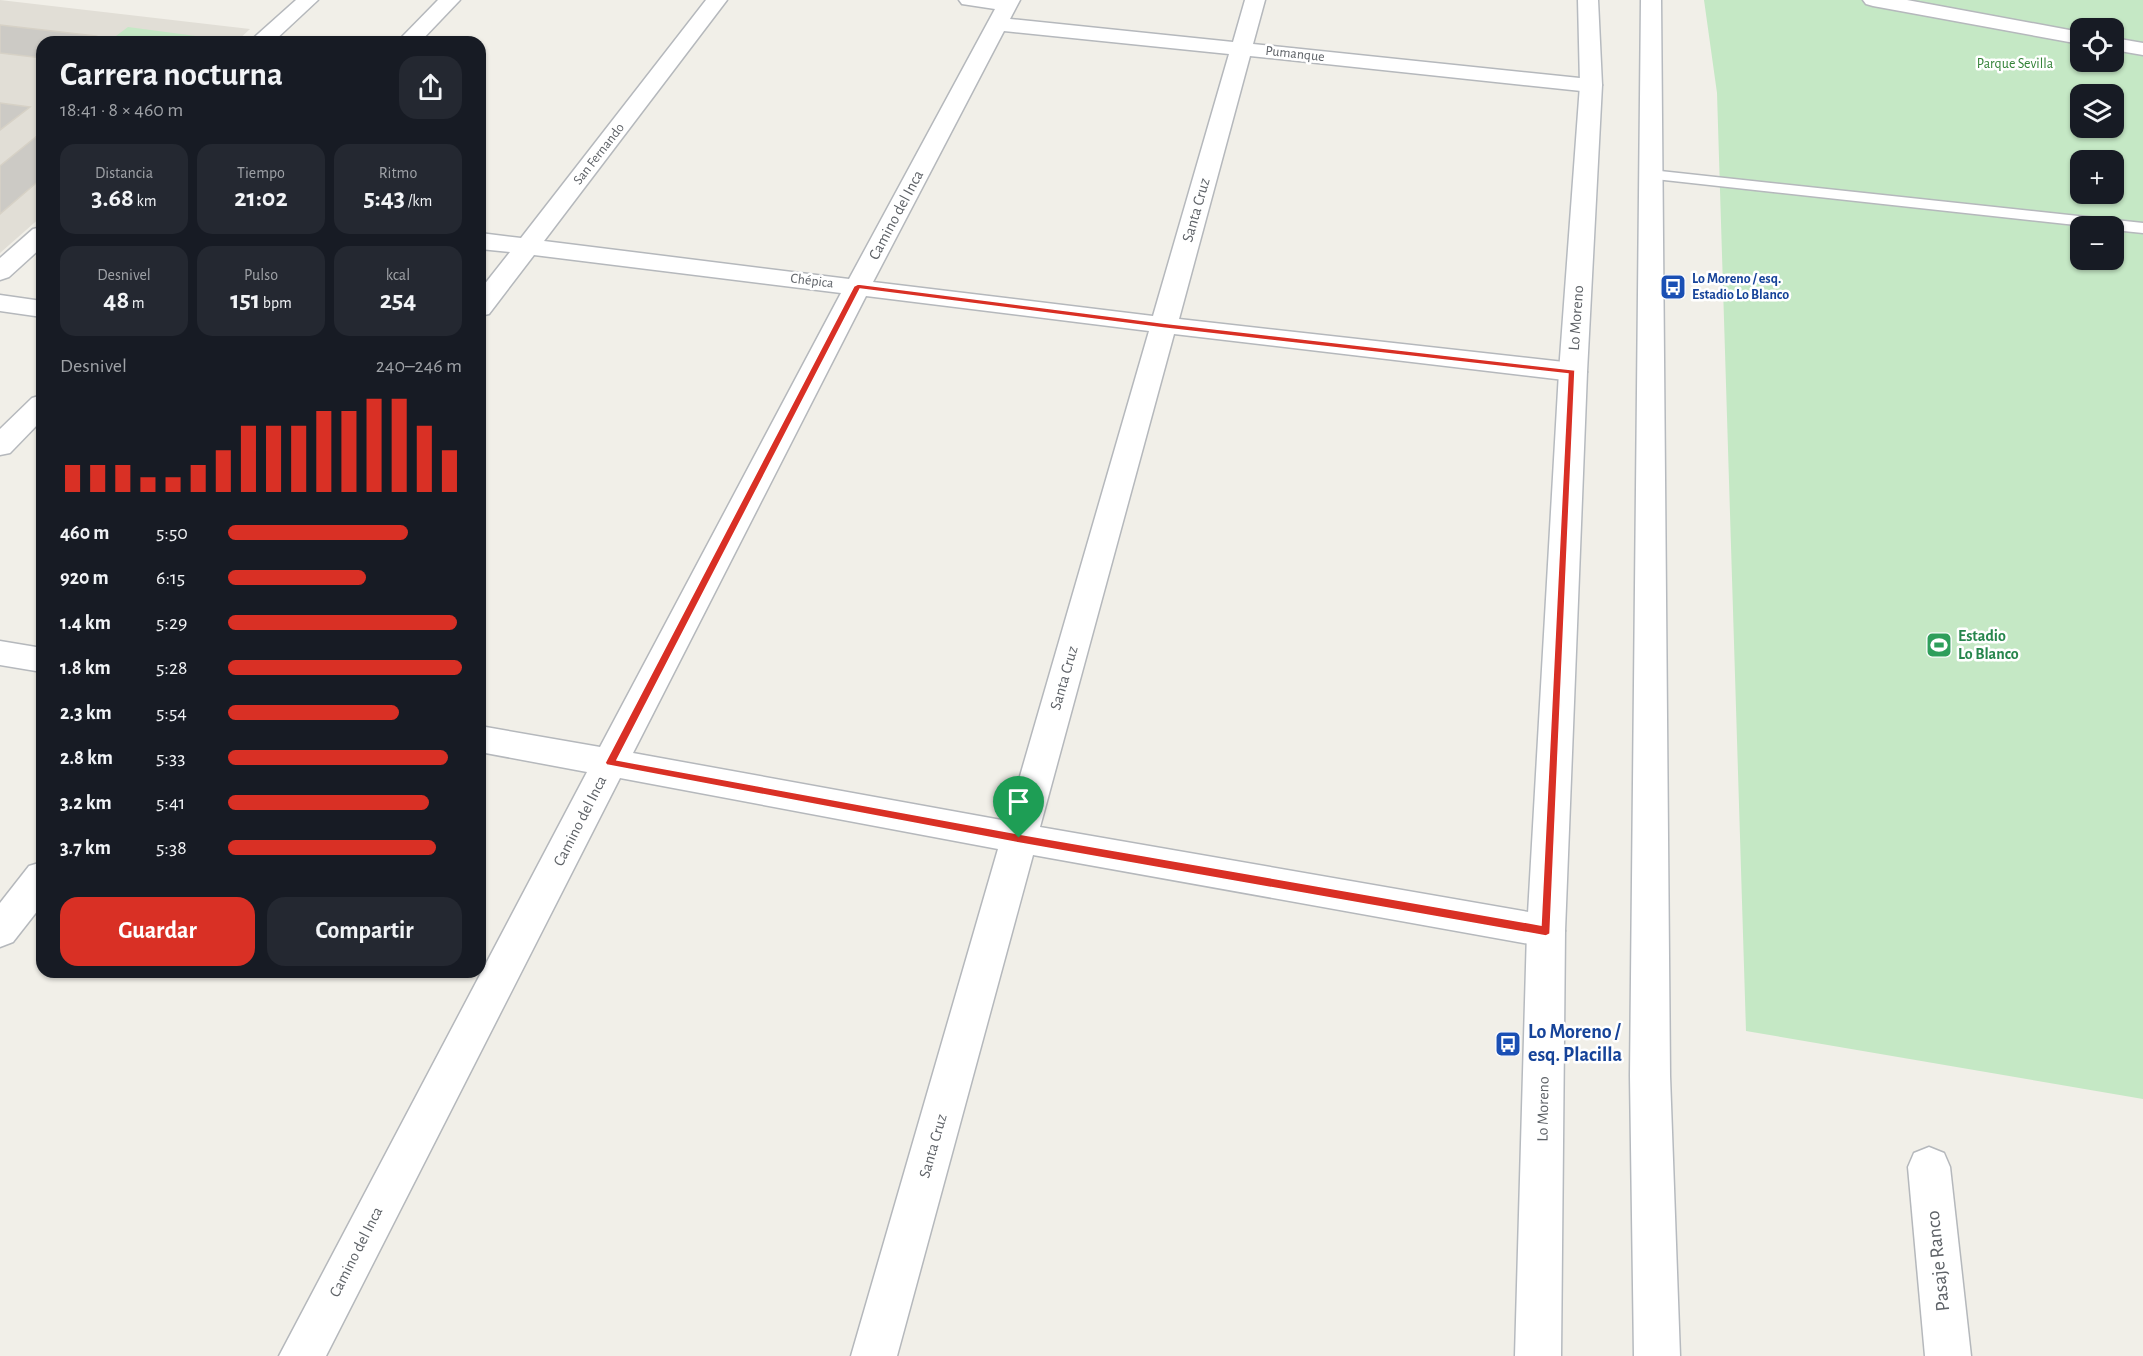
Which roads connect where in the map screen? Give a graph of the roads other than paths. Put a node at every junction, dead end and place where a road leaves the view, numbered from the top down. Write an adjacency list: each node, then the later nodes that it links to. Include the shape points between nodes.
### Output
1 (308, 0): 10 (street)
2 (450, 0): 11 (street)
3 (717, 0): 21 (street, San Fernando)
4 (969, 0): 9 (street, Pumanque)
5 (1255, 0): 14 (street, Santa Cruz)
6 (1588, 0): 16 (street, Lo Moreno)
7 (1651, 0): 17 (street)
8 (1873, 0): 12 (street)
9 (1006, 9): 14 (street, Pumanque); 23 (street, Camino del Inca)
10 (267, 36)
11 (414, 36)
12 (2070, 36)
13 (2124, 46): 15 (street)
14 (1241, 49): 16 (street, Pumanque); 27 (street, Santa Cruz)
15 (2143, 49)
16 (1591, 85): 28 (street, Lo Moreno)
17 (1651, 175): 18 (lane); 43 (street, via 1650,1076)
18 (2143, 228)
19 (36, 239): 22 (street)
20 (486, 242): 21 (street, Chépica)
21 (527, 247): 23 (street, Chépica); 24 (street, San Fernando)
22 (0, 272)
23 (858, 286): 27 (street, Chépica); 34 (street, Camino del Inca)
24 (486, 300)
25 (0, 303): 26 (street)
26 (36, 308)
27 (1163, 325): 28 (street, Chépica); 35 (street, Santa Cruz)
28 (1573, 372): 38 (street, Lo Moreno)
29 (36, 410): 30 (street)
30 (0, 446)
31 (0, 653): 32 (street)
32 (36, 659)
33 (486, 740): 34 (street)
34 (610, 763): 35 (street); 40 (street, Camino del Inca)
35 (1019, 838): 38 (street); 41 (street, Santa Cruz)
36 (36, 885): 37 (street)
37 (0, 931)
38 (1546, 931): 42 (street, Lo Moreno)
39 (1929, 1167): 44 (street, Pasaje Ranco)
40 (302, 1356)
41 (874, 1356)
42 (1538, 1356)
43 (1657, 1356)
44 (1948, 1356)

